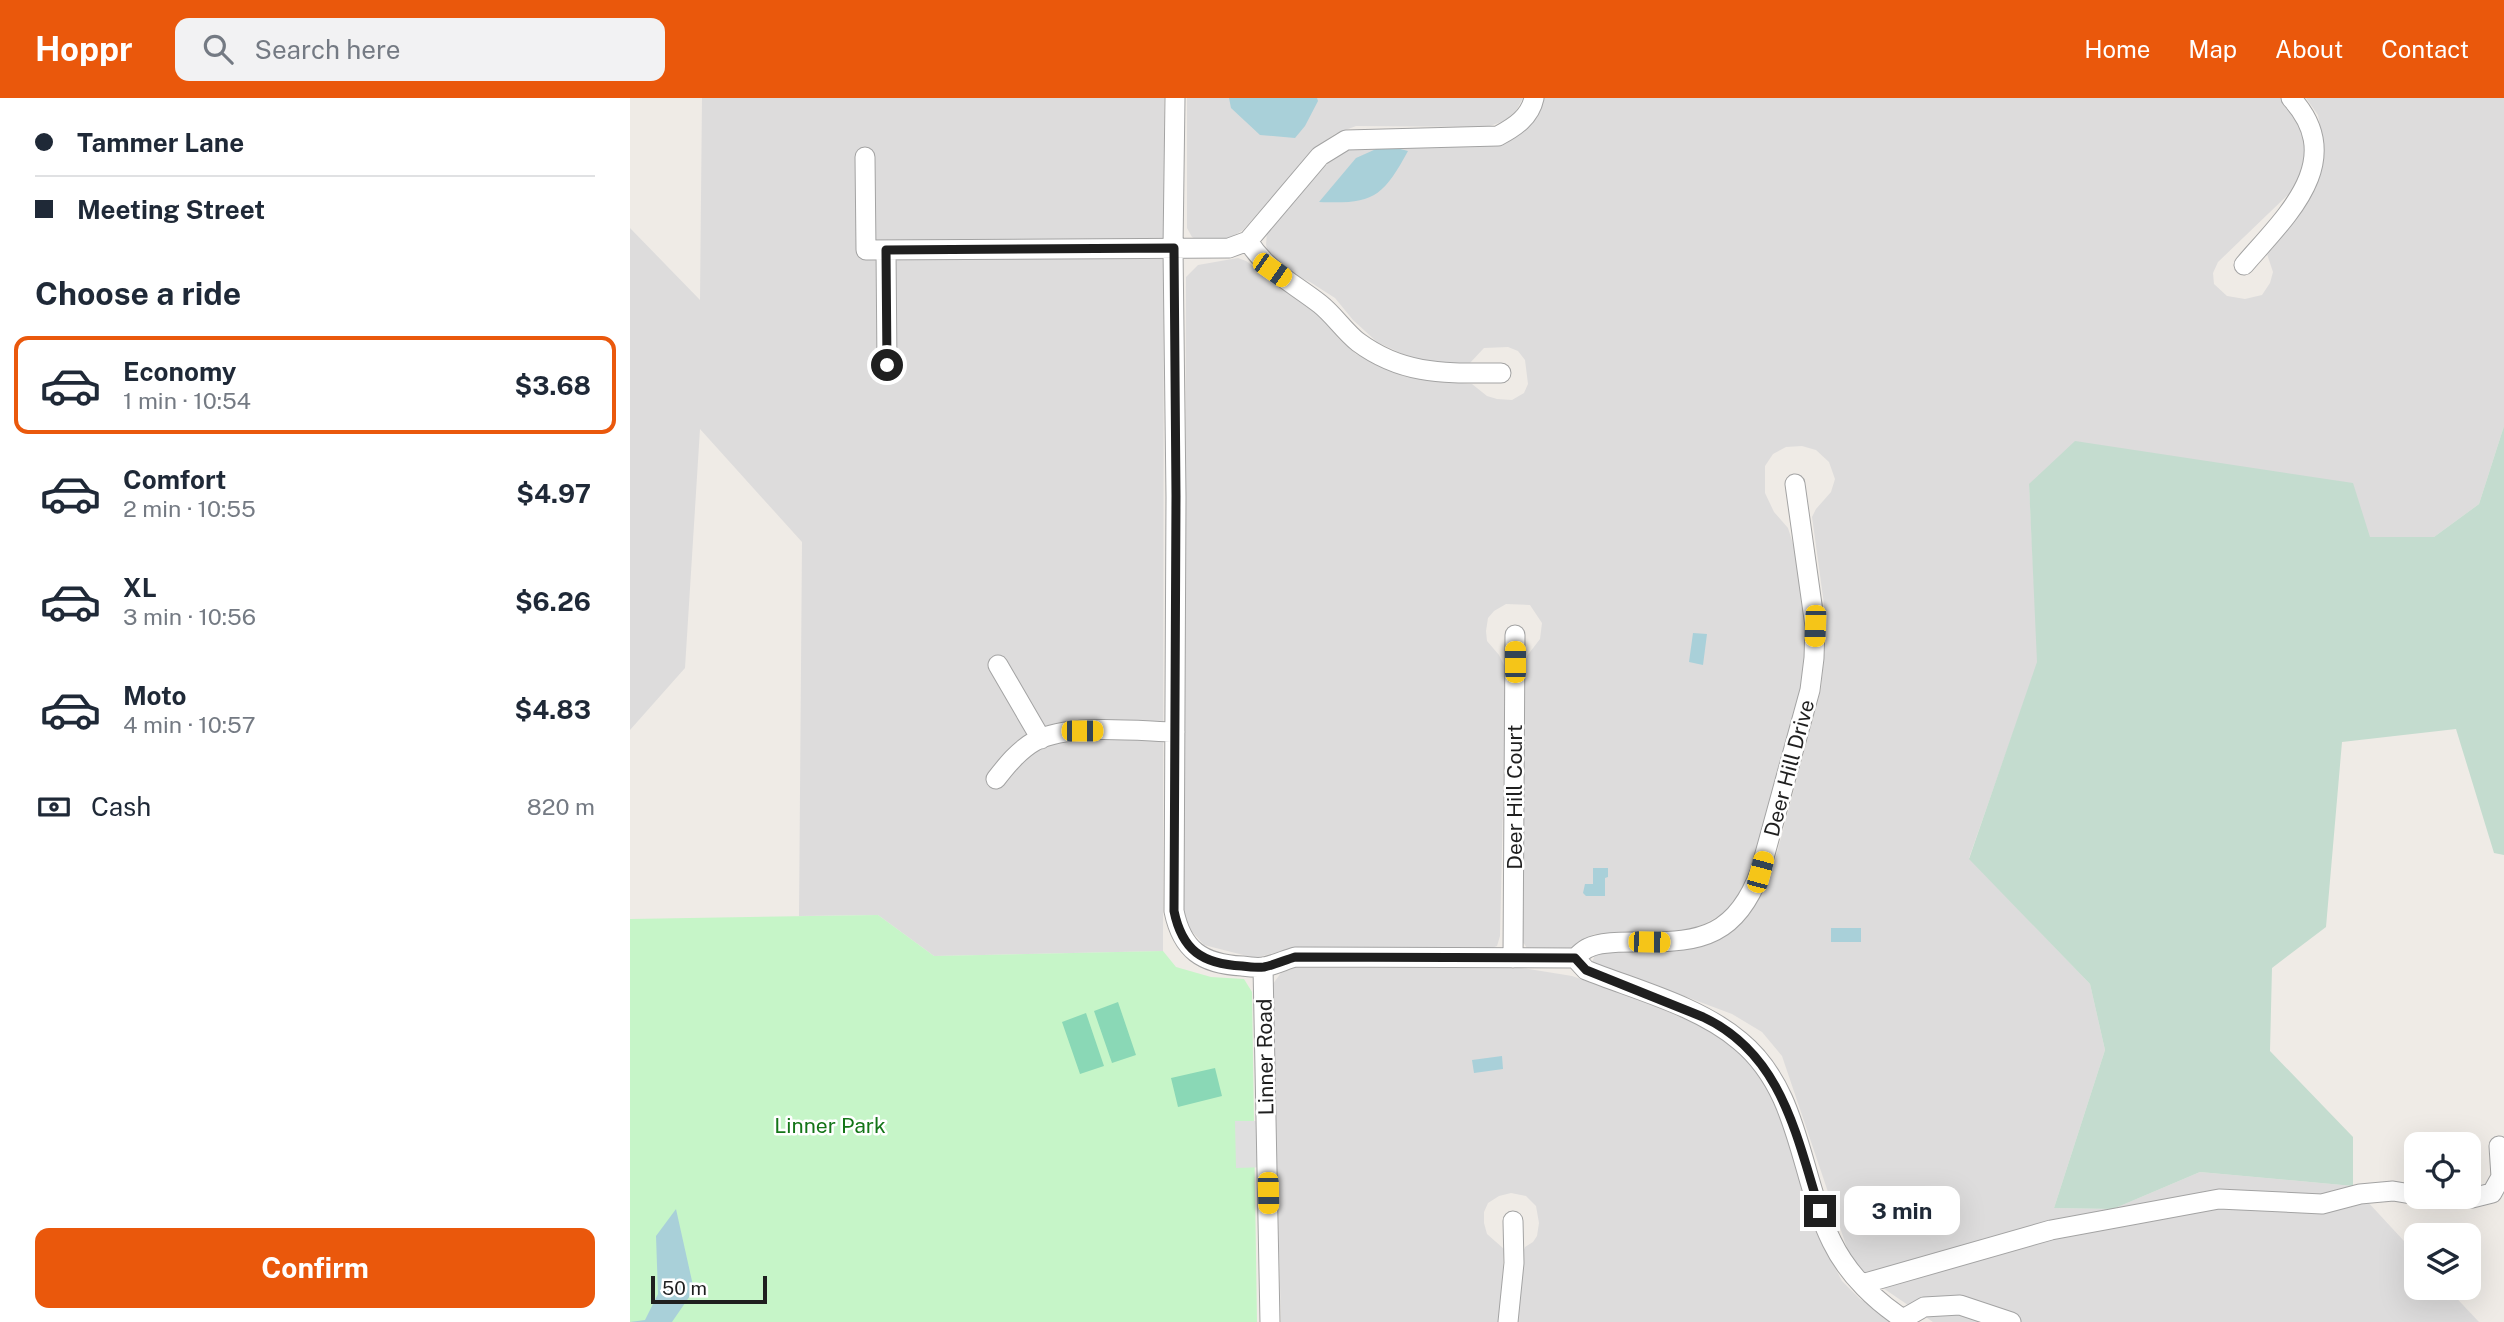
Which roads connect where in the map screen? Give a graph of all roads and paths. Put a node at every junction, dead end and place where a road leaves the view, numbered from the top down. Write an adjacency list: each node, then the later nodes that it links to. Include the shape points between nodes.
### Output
1 (1175, 98): 6 (street, Linner Road)
2 (1534, 98): 5 (street, via 1526,117 1498,136 1361,138 1339,143 1320,156)
3 (2291, 98): 8 (street, via 2310,127 2313,171 2292,209)
4 (865, 157): 7 (street, via 866,250)
5 (1248, 241): 6 (street, via 1229,248); 10 (street, via 1272,270 1382,357 1430,372)
6 (1174, 248): 7 (street); 14 (street, Linner Road)
7 (886, 250): 9 (street)
8 (2244, 265)
9 (887, 365)
10 (1501, 373)
11 (1795, 484): 18 (street, Deer Hill Drive, via 1815,626 1814,658 1810,690 1752,895 1729,922 1698,939 1588,947)
12 (1515, 635): 17 (street, Deer Hill Court)
13 (998, 665): 15 (street)
14 (1175, 732): 15 (street, via 1082,731); 19 (street, Linner Road, via 1174,911 1178,931 1193,952 1214,962)
15 (1041, 739): 16 (street, via 1015,756)
16 (996, 779)
17 (1513, 958): 18 (street); 19 (street, via 1295,957)
18 (1575, 958): 24 (street, via 1586,970 1717,1024 1763,1065 1792,1119 1832,1243)
19 (1263, 967): 26 (street, Linner Road)
20 (2499, 1146): 22 (street, via 2501,1177 2492,1193)
21 (2404, 1193): 24 (street, via 2360,1194 2322,1204 2219,1199 2052,1230)
22 (2481, 1196)
23 (1513, 1221): 27 (street)
24 (1863, 1284): 25 (street)
25 (1905, 1320): 28 (street, via 1938,1304 1960,1305)
26 (1270, 1322)
27 (1508, 1322)
28 (2011, 1322)

